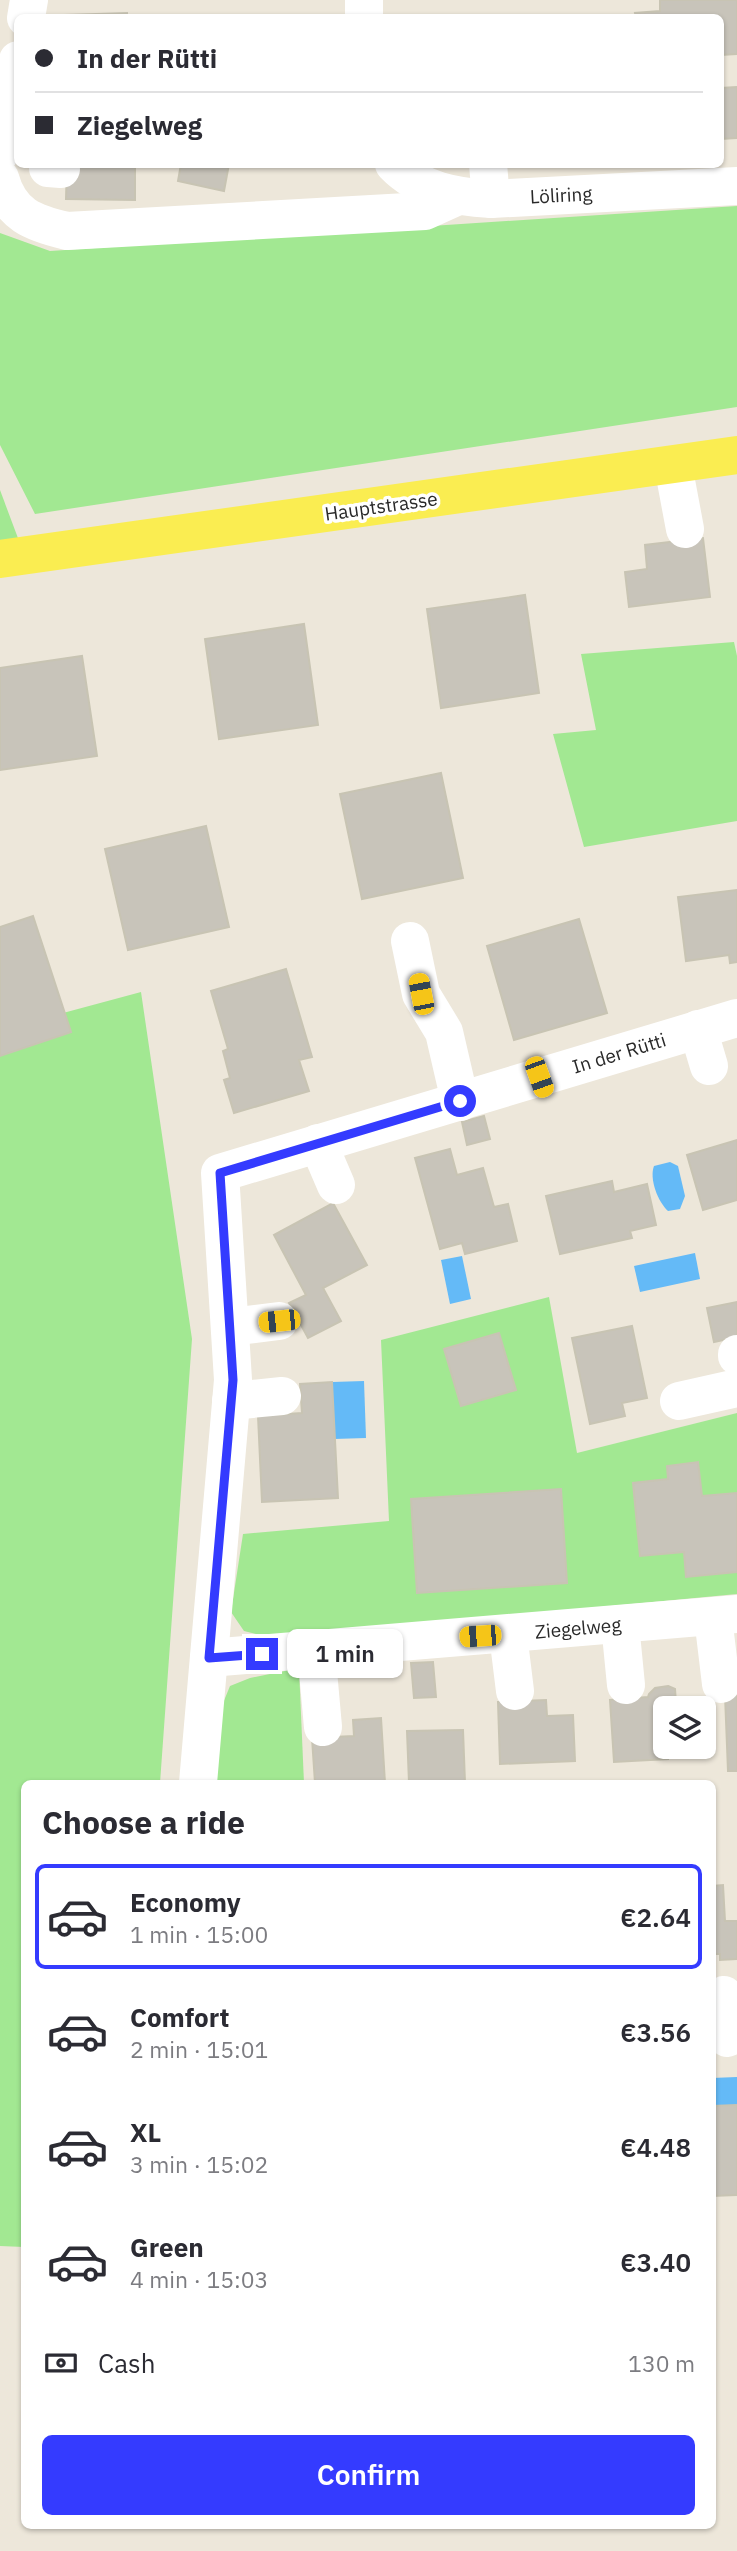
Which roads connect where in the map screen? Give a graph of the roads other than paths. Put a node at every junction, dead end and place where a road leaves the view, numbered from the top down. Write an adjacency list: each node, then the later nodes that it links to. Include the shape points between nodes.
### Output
1 (14, 94): 2 (street)
2 (12, 116): 3 (street)
3 (0, 153)
4 (398, 168): 7 (street, Löliring, via 408,179)
5 (0, 178): 7 (street, via 18,211 37,224 67,231 425,211)
6 (720, 179): 7 (street, Löliring)
7 (478, 187)
8 (737, 455): 9 (main road, Hauptstrasse)
9 (673, 465): 10 (street); 11 (main road, Hauptstrasse)
10 (685, 529)
11 (12, 558)
12 (410, 941): 16 (street, via 421,994 444,1032)
13 (737, 1018): 14 (street, In der Rütti)
14 (698, 1029): 15 (street); 16 (street, In der Rütti, via 544,1091)
15 (709, 1066)
16 (460, 1101): 17 (street, In der Rütti, via 425,1128)
17 (318, 1143): 18 (street); 20 (street, In der Rütti, via 220,1173)
18 (336, 1185)
19 (279, 1321): 20 (street)
20 (230, 1326): 23 (street)
21 (737, 1388): 24 (street)
22 (282, 1396): 23 (street)
23 (231, 1401): 29 (street)
24 (679, 1401)
25 (725, 1616): 26 (street, Ziegelweg); 30 (street)
26 (620, 1624): 27 (street, Ziegelweg); 31 (street)
27 (508, 1634): 28 (street, Ziegelweg); 32 (street)
28 (316, 1649): 29 (street, Ziegelweg); 33 (street)
29 (209, 1658): 34 (street)
30 (721, 1684)
31 (626, 1685)
32 (515, 1691)
33 (323, 1727)
34 (198, 1780)
35 (724, 1995): 36 (street)
36 (727, 2038)

